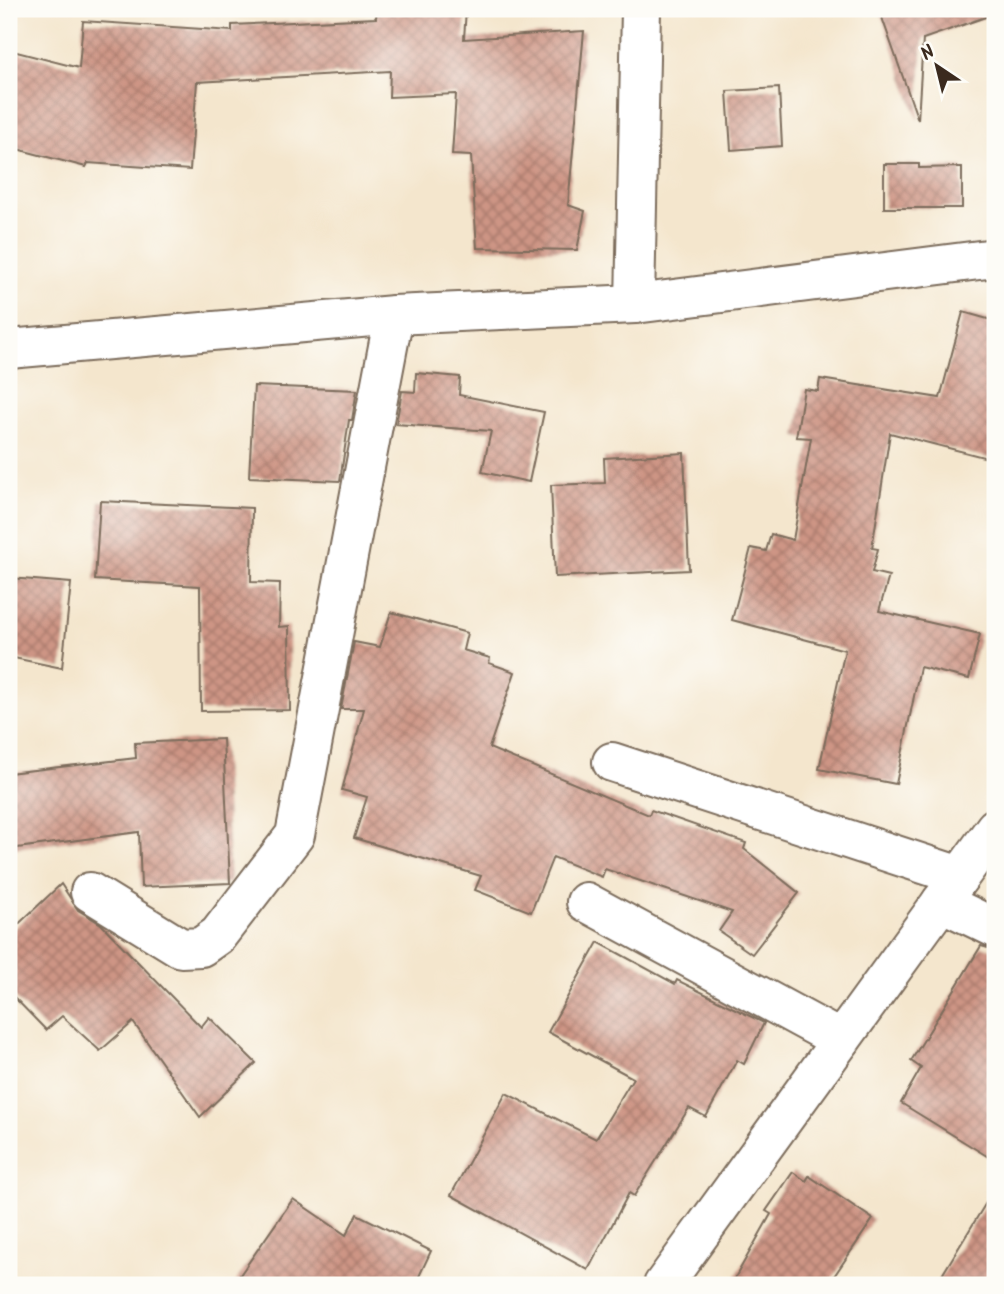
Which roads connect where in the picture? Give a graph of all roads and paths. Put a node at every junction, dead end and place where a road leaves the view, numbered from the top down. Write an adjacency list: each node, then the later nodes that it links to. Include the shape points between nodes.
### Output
1 (641, 9): 3 (street)
2 (995, 258): 3 (street)
3 (635, 304): 4 (street)
4 (394, 315): 5 (street); 9 (street, via 295,835 218,935 201,947 181,948)
5 (9, 349)
6 (612, 762): 8 (street)
7 (995, 828): 8 (street)
8 (950, 889): 11 (street); 12 (street)
9 (90, 892)
10 (586, 902): 12 (street)
11 (995, 928)
12 (841, 1040): 13 (street)
13 (663, 1285)

